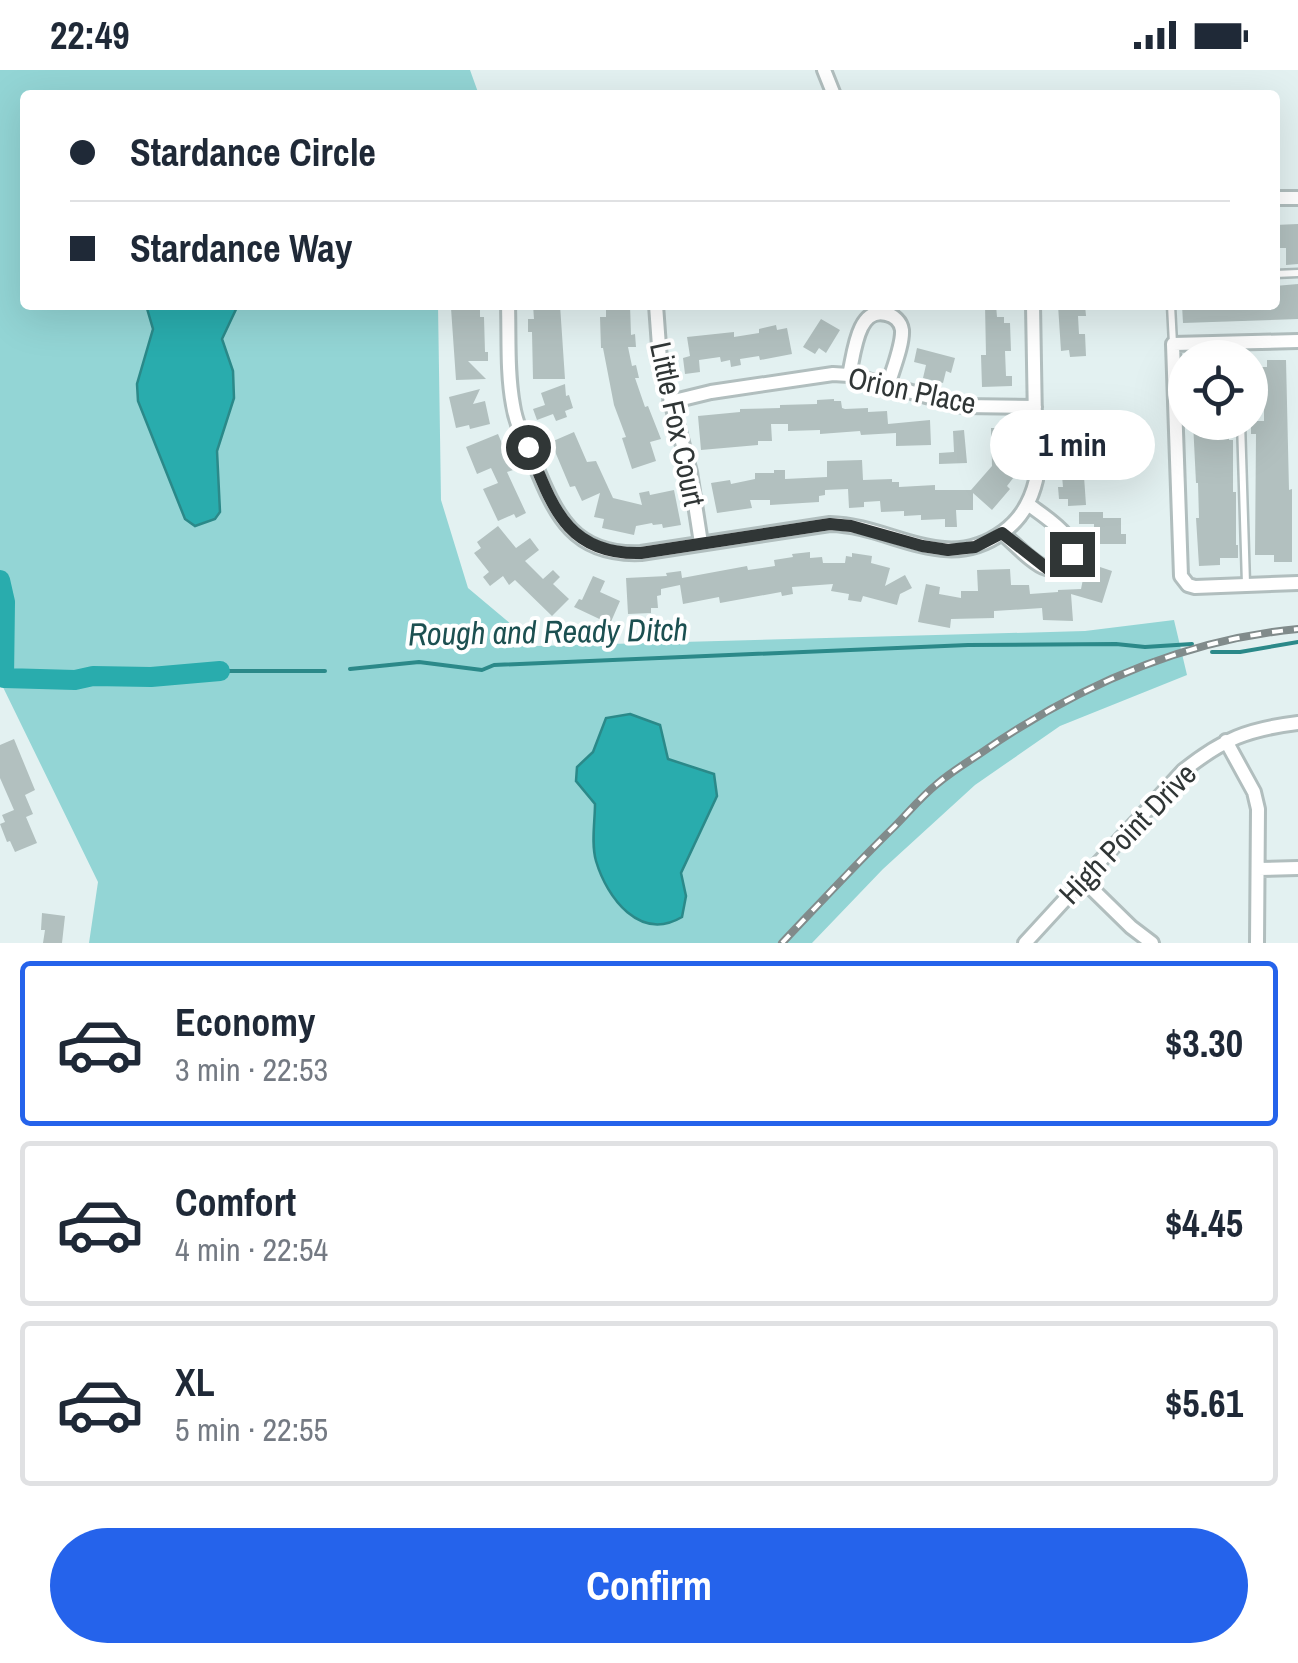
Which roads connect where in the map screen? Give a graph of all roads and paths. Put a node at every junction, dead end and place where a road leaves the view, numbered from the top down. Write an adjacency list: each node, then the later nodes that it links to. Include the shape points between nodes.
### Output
1 (508, 310): 16 (street, via 516,419 562,521 584,541 616,552)
2 (656, 310): 10 (street, Little Fox Court)
3 (1032, 310): 11 (street)
4 (1171, 310): 5 (lane)
5 (1173, 340)
6 (1298, 341): 7 (street)
7 (1268, 342)
8 (849, 375): 9 (street, Orion Place); 9 (street, via 862,324 886,313 902,330); 10 (street, Orion Place)
9 (888, 386): 11 (street, Orion Place, via 972,408)
10 (670, 402): 16 (street, Little Fox Court)
11 (1036, 407): 14 (street, via 1036,480)
12 (1176, 440): 18 (street, via 1180,576 1190,586)
13 (1242, 440): 18 (lane)
14 (1028, 504): 15 (street); 15 (street, via 1070,540 1070,561 1045,568)
15 (1002, 533): 16 (street, via 958,550 836,524)
16 (701, 544)
17 (1298, 583): 18 (street)
18 (1246, 585)
19 (1298, 722): 20 (street, High Point Drive)
20 (1226, 741): 22 (street, via 1258,808); 23 (street, High Point Drive, via 1183,771)
21 (1298, 868): 22 (street)
22 (1258, 869): 26 (street)
23 (1083, 880): 24 (street, High Point Drive); 25 (street)
24 (1025, 943)
25 (1152, 943)
26 (1258, 943)

